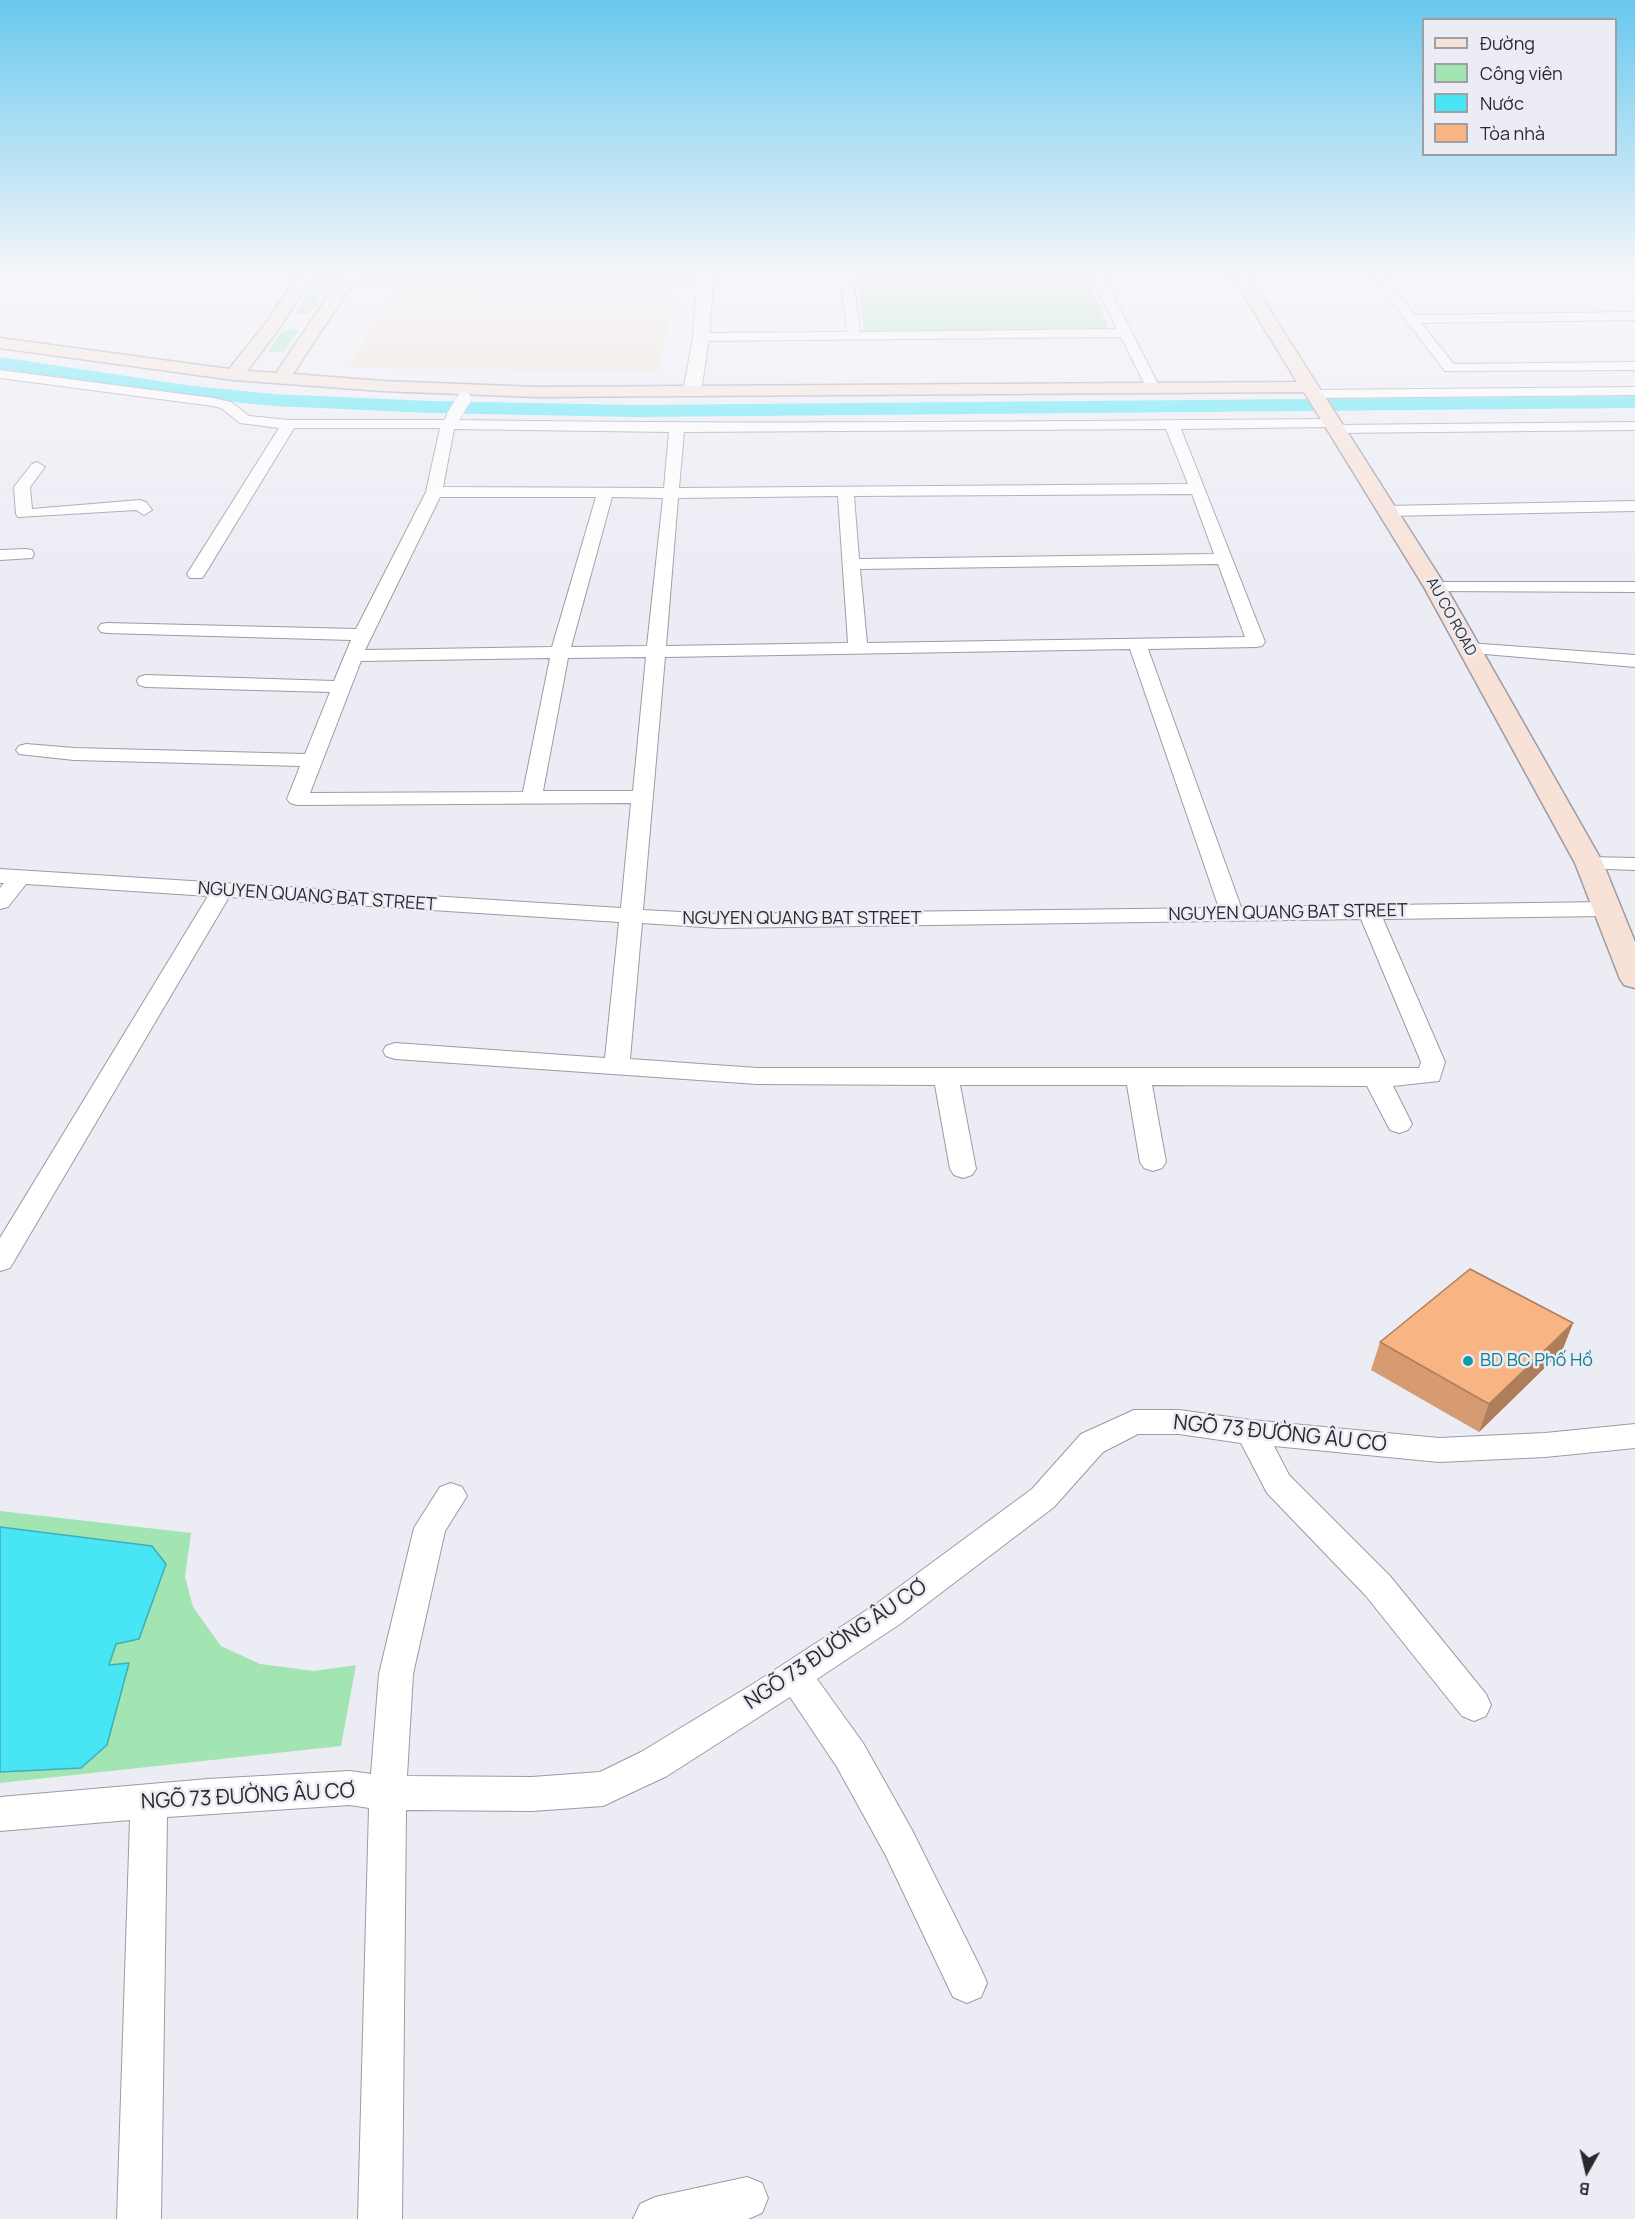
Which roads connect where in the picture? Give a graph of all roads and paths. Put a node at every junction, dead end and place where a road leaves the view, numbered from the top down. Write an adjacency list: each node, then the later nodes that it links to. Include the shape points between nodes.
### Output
1 (4, 375): 17 (street, via 213,402 225,405 245,420)
2 (231, 375): 3 (main road)
3 (234, 375): 8 (main road)
4 (284, 375): 8 (main road)
5 (695, 375): 12 (street)
6 (1146, 375): 9 (street)
7 (1301, 375): 10 (main road, AU CO ROAD)
8 (281, 379): 13 (main road)
9 (1153, 388): 10 (main road); 12 (main road)
10 (1310, 390): 11 (street); 16 (main road, AU CO ROAD)
11 (1635, 391)
12 (692, 392): 13 (main road)
13 (467, 394): 14 (street, bridge)
14 (451, 419): 17 (street); 19 (street); 22 (street)
15 (1171, 423): 16 (street); 19 (street); 21 (street)
16 (1331, 423): 18 (street); 28 (main road, AU CO ROAD)
17 (289, 424): 33 (street)
18 (1635, 426)
19 (677, 428): 25 (street)
20 (37, 467): 27 (street, via 22,487 24,514 140,505)
21 (1198, 489): 23 (street); 31 (street)
22 (434, 492): 24 (street); 37 (street)
23 (846, 492): 25 (street); 32 (street)
24 (605, 493): 25 (street); 42 (street)
25 (671, 493): 41 (street)
26 (1635, 506): 28 (street)
27 (144, 510)
28 (1386, 512): 34 (main road, AU CO ROAD)
29 (26, 554): 30 (street)
30 (0, 555)
31 (1224, 559): 32 (street); 38 (street, via 1256,642)
32 (851, 564): 40 (street)
33 (196, 574)
34 (1435, 587): 35 (street); 39 (main road, AU CO ROAD)
35 (1635, 587)
36 (107, 628): 37 (street)
37 (362, 635): 43 (street)
38 (1137, 644): 40 (street); 58 (street)
39 (1468, 648): 44 (street); 51 (main road, AU CO ROAD)
40 (858, 649): 41 (street)
41 (656, 652): 42 (street); 50 (street)
42 (560, 653): 43 (street); 49 (street)
43 (354, 656): 46 (street)
44 (1635, 661)
45 (146, 681): 46 (street)
46 (342, 687): 48 (street)
47 (27, 750): 48 (street)
48 (313, 760): 49 (street, via 297,799)
49 (532, 796): 50 (street)
50 (642, 797): 59 (street)
51 (1589, 863): 52 (street); 56 (main road, AU CO ROAD)
52 (1635, 864)
53 (10, 876): 54 (street, NGUYEN QUANG BAT STREET); 55 (street)
54 (222, 891): 59 (street, NGUYEN QUANG BAT STREET); 69 (street)
55 (0, 902)
56 (1606, 909): 57 (street, NGUYEN QUANG BAT STREET); 60 (main road, AU CO ROAD)
57 (1369, 912): 58 (street, NGUYEN QUANG BAT STREET); 65 (street, via 1433,1062 1430,1075)
58 (1232, 915): 59 (street, NGUYEN QUANG BAT STREET, via 718,921)
59 (631, 917): 62 (street)
60 (1635, 979)
61 (395, 1051): 62 (street)
62 (617, 1066): 63 (street, via 757,1076)
63 (946, 1076): 64 (street); 68 (street)
64 (1138, 1077): 65 (street); 67 (street)
65 (1376, 1078): 66 (street)
66 (1400, 1124)
67 (1153, 1162)
68 (963, 1169)
69 (0, 1261)
70 (1251, 1432): 71 (street, NGÕ 73 ĐƯỜNG ÂU CƠ, via 1439,1450); 73 (street, NGÕ 73 ĐƯỜNG ÂU CƠ, via 1179,1422 1134,1422 1092,1443 1043,1498 888,1614); 74 (street, via 1278,1485 1378,1586)
71 (1635, 1436)
72 (451, 1496): 75 (street, via 430,1528 396,1674)
73 (795, 1676): 75 (street, NGÕ 73 ĐƯỜNG ÂU CƠ, via 654,1764 603,1789 532,1794); 78 (street, via 850,1755 899,1843)
74 (1474, 1705)
75 (388, 1794): 76 (street, NGÕ 73 ĐƯỜNG ÂU CƠ, via 350,1788); 81 (street)
76 (149, 1802): 77 (street, NGÕ 73 ĐƯỜNG ÂU CƠ); 80 (street)
77 (0, 1814)
78 (967, 1983)
79 (747, 2198): 82 (street)
80 (139, 2219)
81 (380, 2219)
82 (655, 2219)

